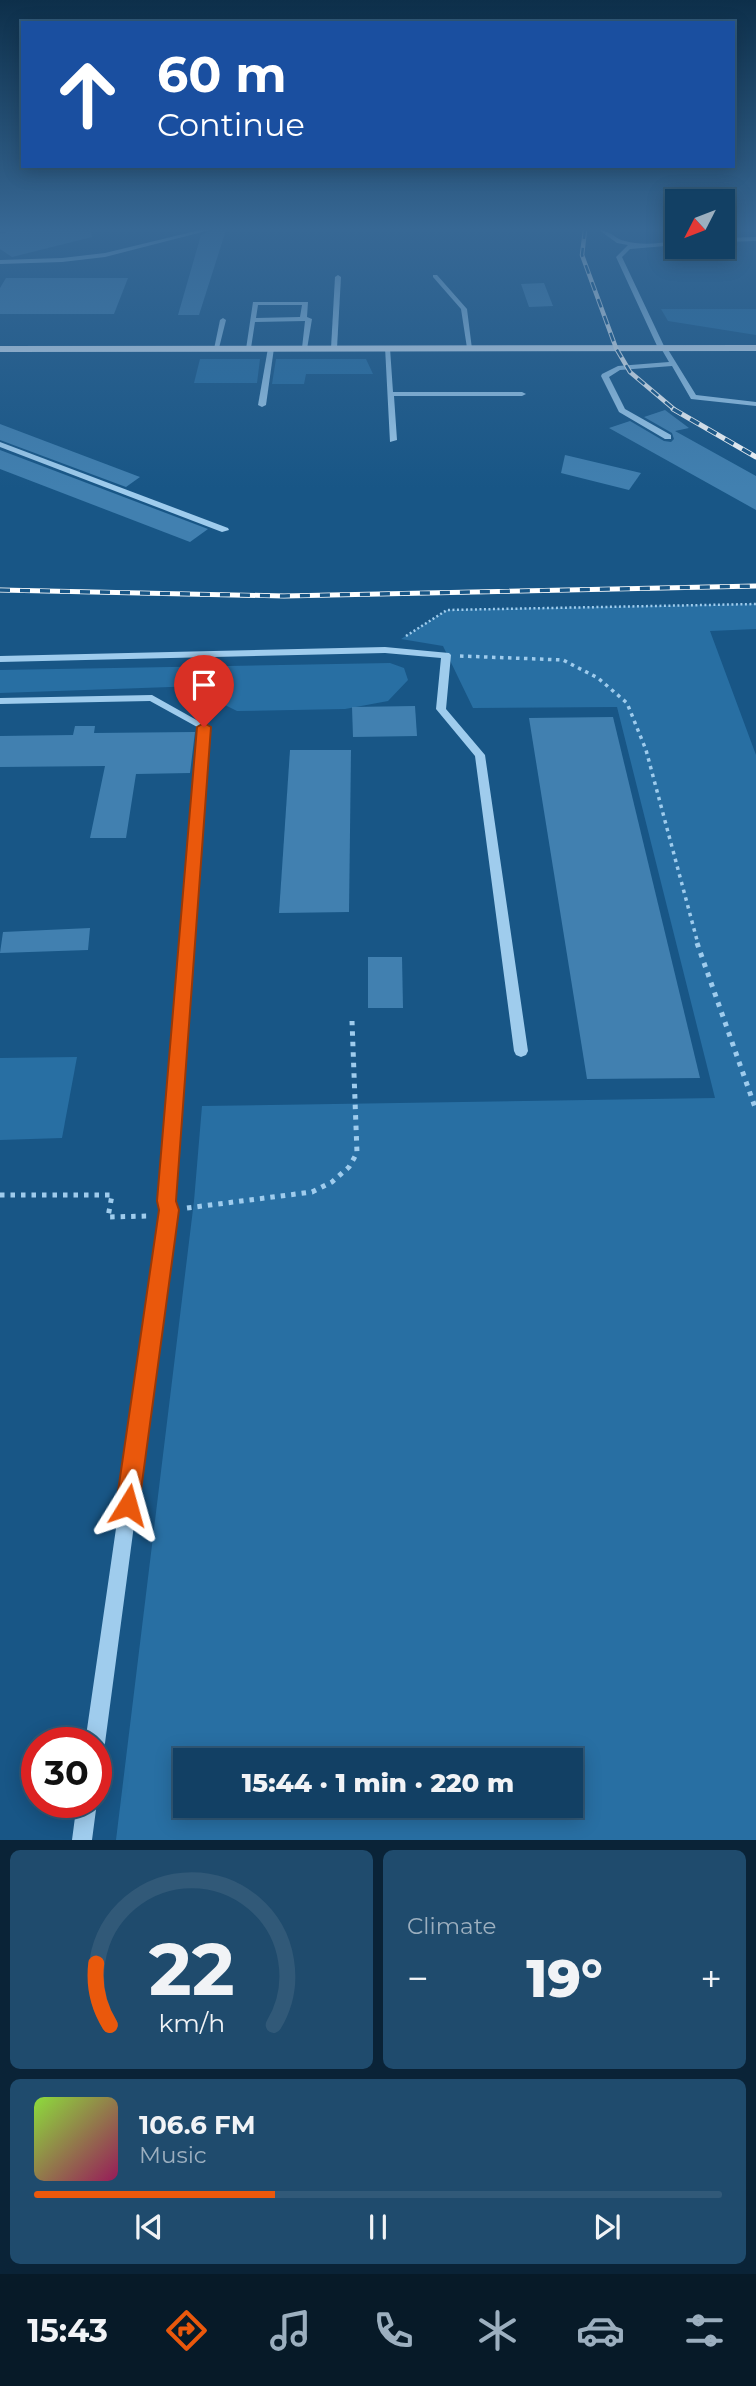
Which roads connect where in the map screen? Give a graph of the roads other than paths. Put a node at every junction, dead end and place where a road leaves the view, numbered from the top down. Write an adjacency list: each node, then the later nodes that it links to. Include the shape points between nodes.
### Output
1 (253, 316): 7 (street)
2 (304, 316): 8 (street)
3 (336, 316): 13 (street)
4 (465, 316): 15 (street)
5 (648, 316): 16 (street)
6 (223, 320): 9 (street)
7 (252, 320): 8 (street); 10 (street)
8 (303, 320): 12 (street, via 309,319)
9 (216, 348): 10 (main road); 18 (main road)
10 (248, 348): 11 (main road)
11 (271, 348): 12 (main road); 23 (street)
12 (305, 348): 13 (main road)
13 (334, 348): 14 (main road)
14 (387, 348): 15 (main road); 20 (street)
15 (470, 348): 16 (main road)
16 (663, 348): 17 (main road); 19 (street)
17 (756, 348)
18 (0, 349)
19 (674, 365): 22 (street, via 694,397); 24 (street, via 618,368 605,376 622,410)
20 (390, 394): 21 (street); 25 (street)
21 (522, 394)
22 (756, 404)
23 (262, 405)
24 (668, 437)
25 (393, 440)
26 (0, 444): 27 (street)
27 (225, 530)
28 (0, 659): 30 (street, via 385,650 446,655 441,709 480,755)
29 (0, 701): 31 (street, via 152,698 204,727 168,1213)
30 (521, 1051)
31 (97, 1727)
32 (85, 1818): 33 (street)
33 (82, 1840)

